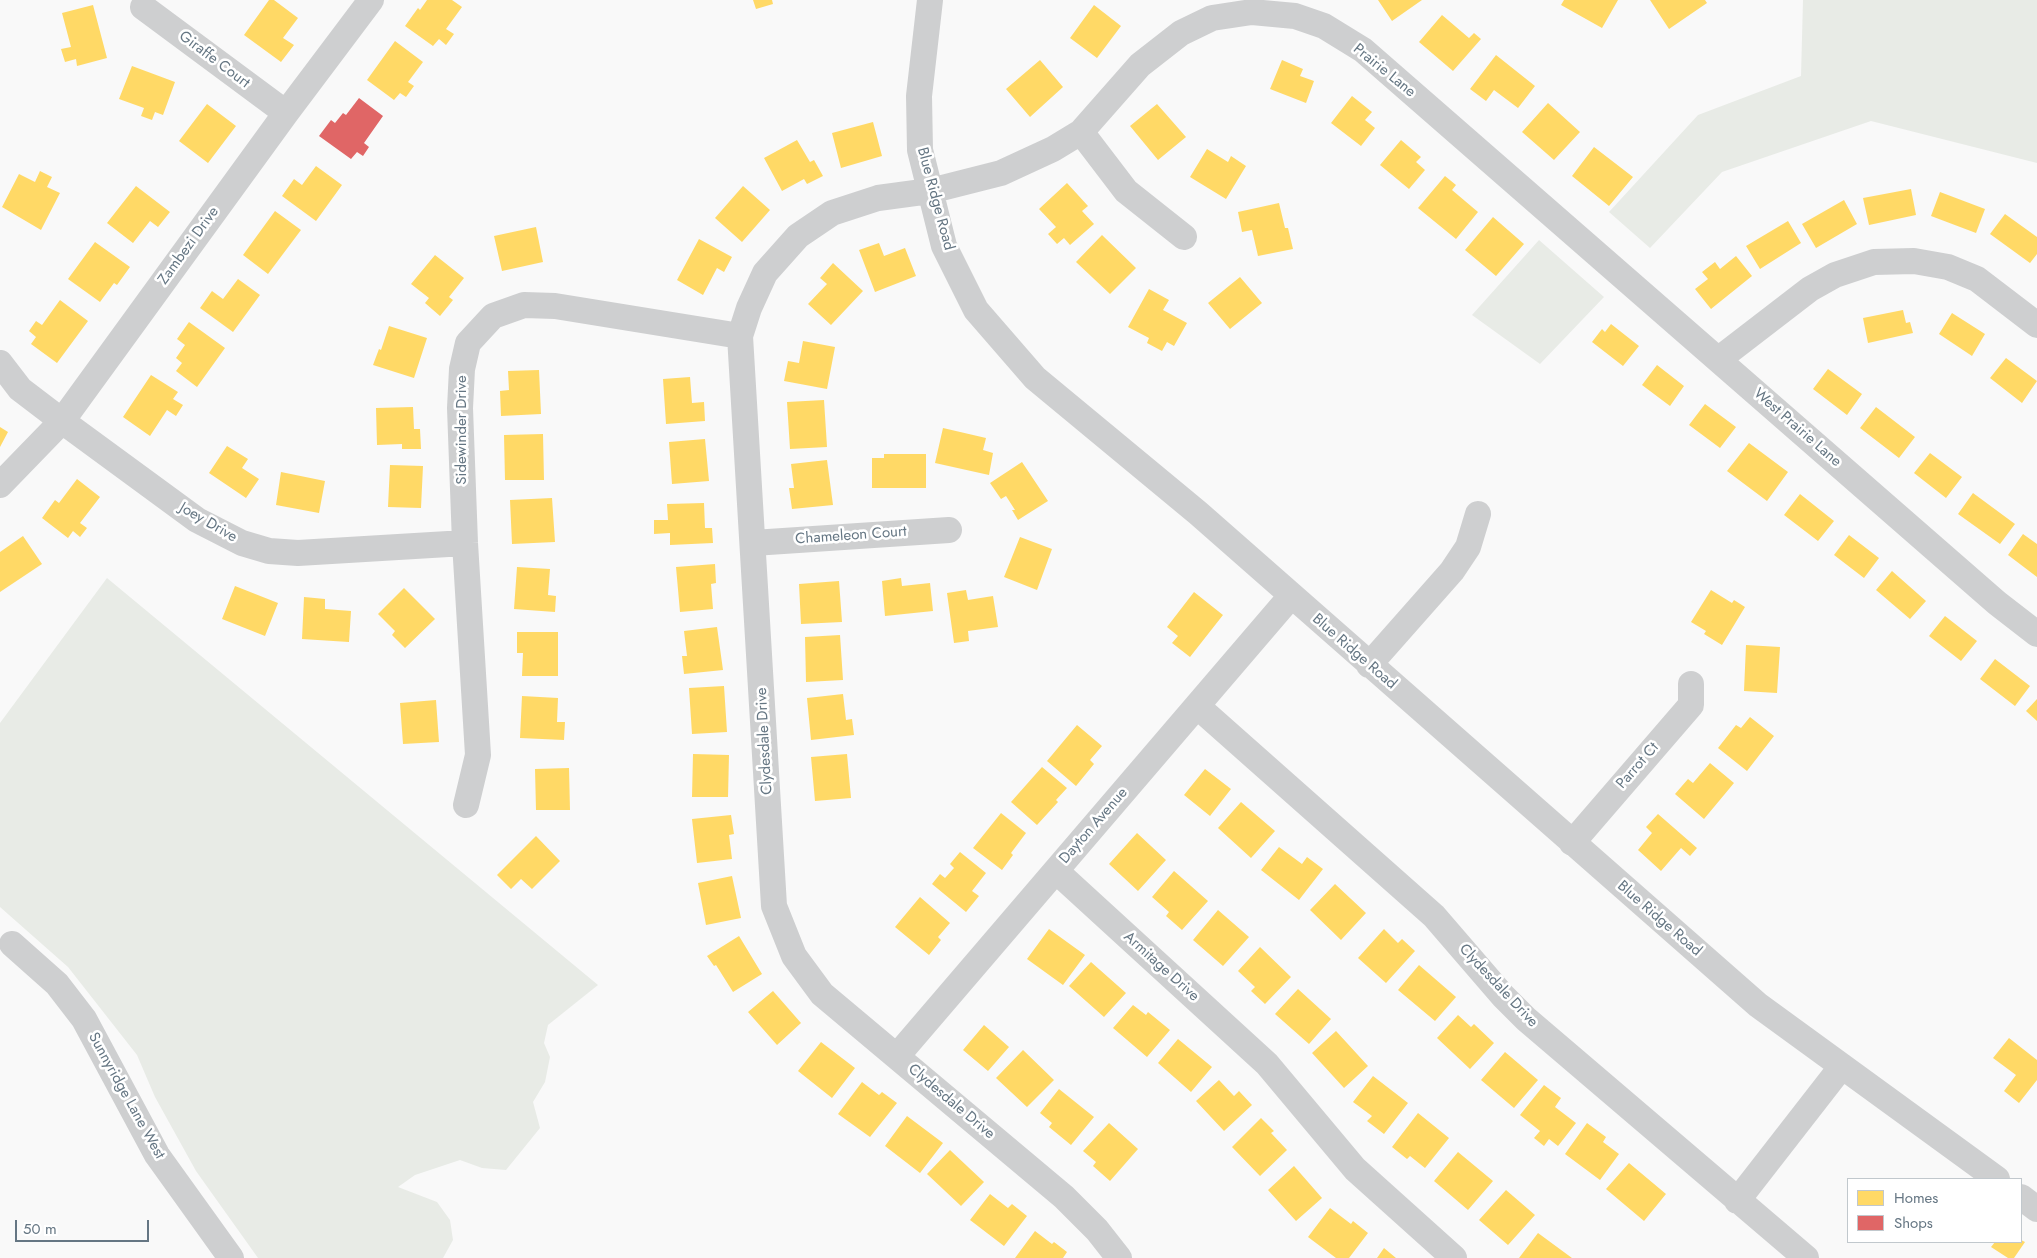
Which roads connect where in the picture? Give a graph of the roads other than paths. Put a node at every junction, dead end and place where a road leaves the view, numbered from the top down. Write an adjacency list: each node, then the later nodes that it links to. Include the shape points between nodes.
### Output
1 (371, 0): 5 (street, Zambezi Drive)
2 (930, 0): 7 (street, Blue Ridge Road, via 919,96 920,150)
3 (143, 7): 5 (street, Giraffe Court)
4 (1296, 8): 6 (street, Prairie Lane, via 1212,18 1181,33 1140,65); 8 (street, Prairie Lane, via 1363,50)
5 (286, 113): 14 (street, Zambezi Drive)
6 (1081, 132): 7 (street, Prairie Lane, via 1053,149 1000,173); 9 (street, via 1126,191)
7 (930, 191): 11 (street, Clydesdale Drive, via 878,198 832,213 798,236 765,273); 20 (street, Blue Ridge Road, via 944,246 976,310 1034,378 1198,513)
8 (1558, 221): 12 (street, West Prairie Lane)
9 (1184, 238)
10 (2037, 325): 12 (street, via 1977,279 1948,267 1914,261 1874,262 1834,275 1810,289)
11 (740, 336): 18 (street, Sidewinder Drive, via 555,306 524,306 493,316 468,343 462,370 460,408); 19 (street, Clydesdale Drive)
12 (1719, 359): 21 (street, West Prairie Lane, via 1996,603)
13 (0, 363): 14 (street, Joey Drive, via 20,388)
14 (62, 421): 15 (street, Zambezi Drive); 18 (street, Joey Drive, via 197,520 251,546 298,553)
15 (0, 485)
16 (1478, 514): 22 (street, via 1468,547 1452,571)
17 (950, 530): 19 (street, Chameleon Court)
18 (465, 543): 25 (street, Sidewinder Drive, via 478,755)
19 (753, 543): 29 (street, Clydesdale Drive, via 774,906 794,956 822,994)
20 (1291, 596): 22 (street, Blue Ridge Road); 24 (street, Dayton Avenue)
21 (2037, 634)
22 (1369, 665): 26 (street, Blue Ridge Road)
23 (1691, 684): 26 (street, Parrot Ct, via 1692,705)
24 (1197, 706): 27 (street, Dayton Avenue); 33 (street, Clydesdale Drive, via 1434,916 1526,1019)
25 (466, 805)
26 (1572, 843): 30 (street, Blue Ridge Road, via 1758,1006)
27 (1056, 871): 29 (street, Dayton Avenue); 37 (street, Armitage Drive, via 1267,1064 1355,1169)
28 (12, 944): 35 (street, Sunnyridge Lane West, via 57,984 84,1019 157,1155)
29 (897, 1056): 36 (street, Clydesdale Drive, via 1064,1197)
30 (1842, 1066): 31 (street, Blue Ridge Road); 33 (street)
31 (1996, 1178)
32 (2022, 1198): 34 (street)
33 (1738, 1200): 38 (street, Clydesdale Drive)
34 (2037, 1209)
35 (231, 1258)
36 (1119, 1258)
37 (1454, 1258)
38 (1806, 1258)

